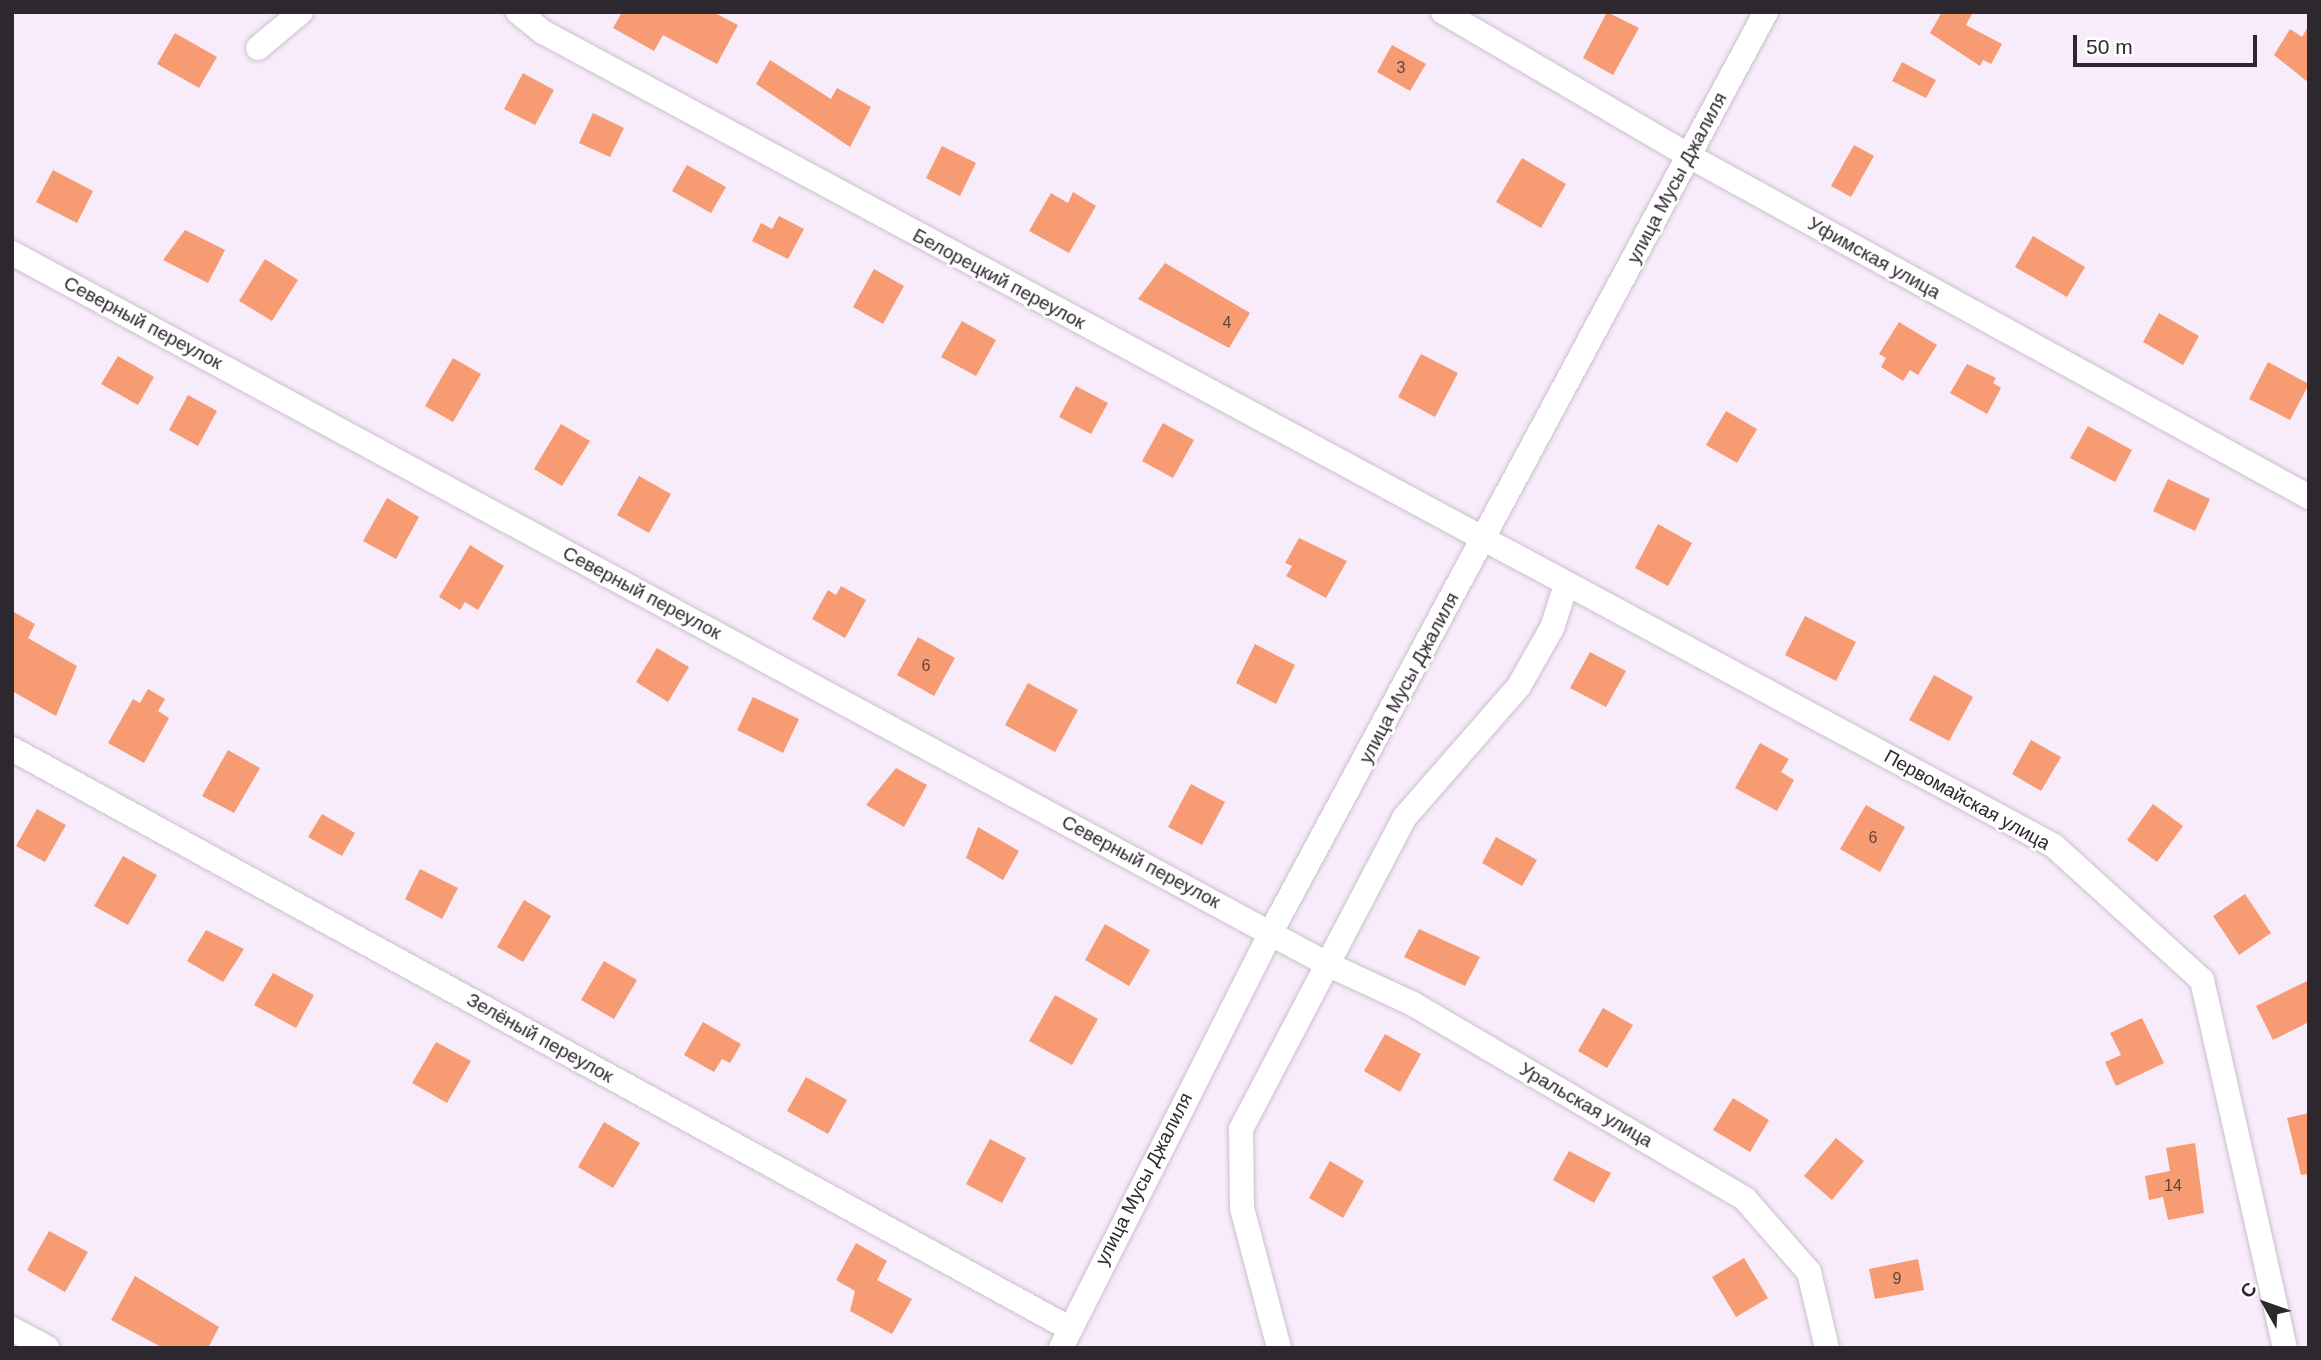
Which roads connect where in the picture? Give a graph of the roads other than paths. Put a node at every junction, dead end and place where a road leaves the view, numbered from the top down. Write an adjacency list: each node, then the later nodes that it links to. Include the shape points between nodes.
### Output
1 (301, 12): 5 (street)
2 (519, 12): 9 (street, Белорецкий переулок, via 543,32)
3 (1443, 12): 6 (street, Уфимская улица)
4 (1766, 12): 6 (street, улица Мусы Джалиля)
5 (258, 48)
6 (1689, 156): 8 (street, Уфимская улица); 9 (street, улица Мусы Джалиля)
7 (12, 253): 12 (street, Северный переулок)
8 (2309, 496)
9 (1483, 540): 10 (street, Первомайская улица); 12 (street, улица Мусы Джалиля)
10 (1566, 585): 13 (street, via 1552,628 1518,686 1404,818); 19 (street, Первомайская улица, via 2054,846 2202,980)
11 (12, 749): 15 (street, Зелёный переулок)
12 (1271, 932): 13 (street, Уральская улица); 15 (street, улица Мусы Джалиля)
13 (1329, 965): 17 (street, via 1241,1129 1241,1208); 18 (street, Уральская улица, via 1413,1004 1745,1199 1809,1272)
14 (12, 1329): 16 (street)
15 (1064, 1338)
16 (47, 1348)
17 (1279, 1348)
18 (1827, 1348)
19 (2286, 1348)

